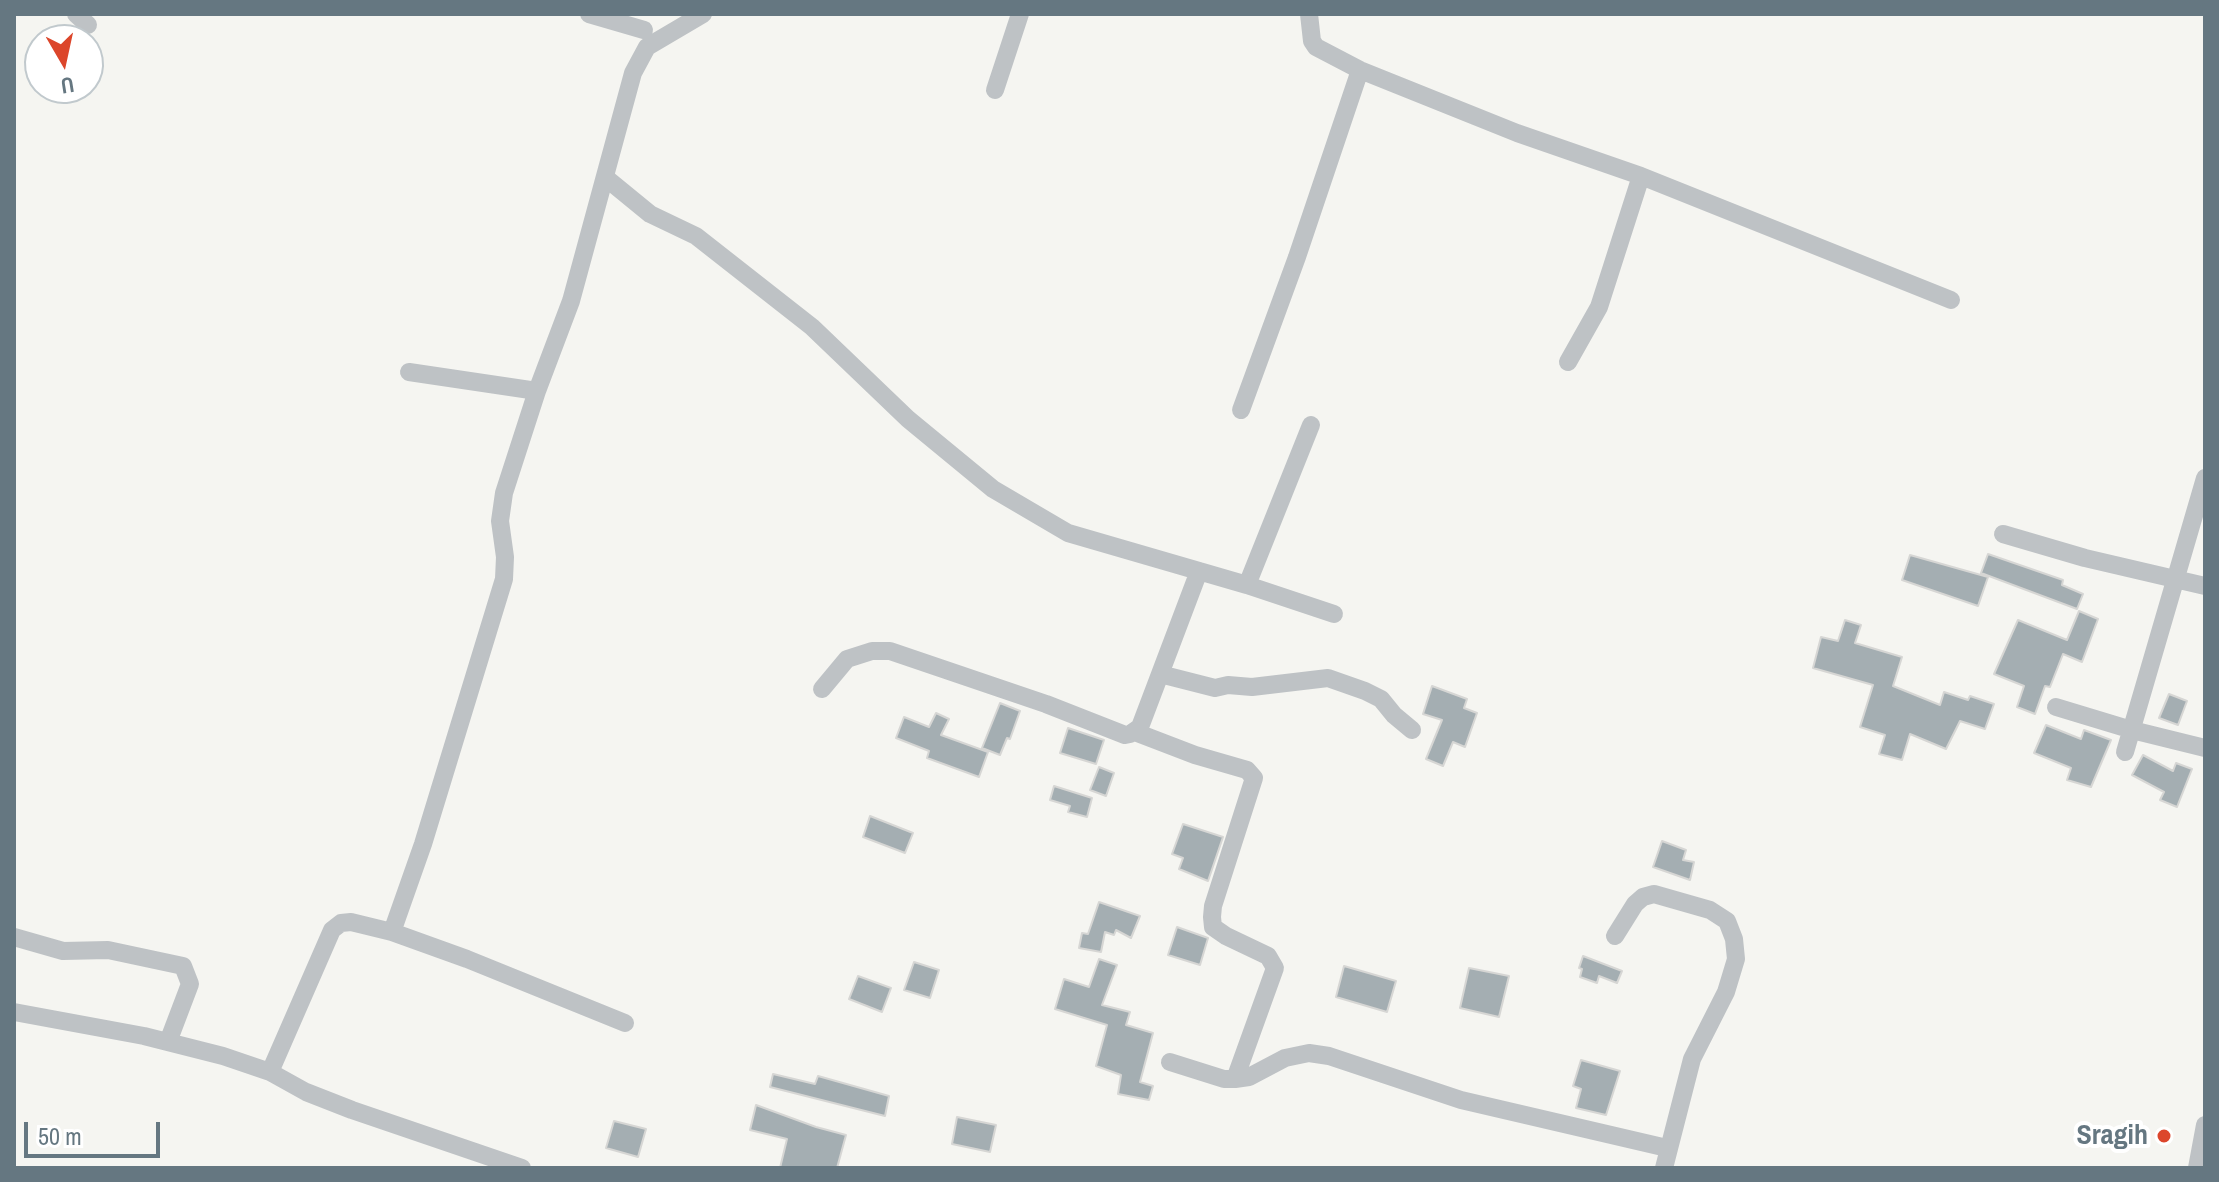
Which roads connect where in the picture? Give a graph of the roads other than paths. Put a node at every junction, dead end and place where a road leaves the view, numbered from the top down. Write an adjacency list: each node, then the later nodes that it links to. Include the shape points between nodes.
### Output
1 (589, 14): 5 (street)
2 (703, 14): 6 (street)
3 (1020, 14): 8 (street)
4 (1309, 14): 7 (street, via 1316,47)
5 (646, 22): 6 (street)
6 (640, 55): 10 (street)
7 (1360, 70): 9 (street); 15 (street)
8 (995, 90)
9 (1641, 176): 11 (street); 12 (street, via 1599,307)
10 (606, 178): 14 (street, via 571,301); 19 (street, via 650,214 696,236 812,327 908,419 993,489 1068,533)
11 (1951, 300)
12 (1568, 362)
13 (409, 372): 14 (street)
14 (537, 391): 32 (street, via 501,508 504,579)
15 (1241, 410)
16 (1311, 425): 21 (street)
17 (2205, 478): 20 (street)
18 (2003, 534): 20 (street)
19 (1199, 571): 21 (street); 24 (street)
20 (2177, 580): 22 (street); 28 (street)
21 (1247, 585): 23 (street)
22 (2205, 586)
23 (1334, 614)
24 (1160, 674): 27 (street, via 1215,688 1328,678 1381,699); 29 (street)
25 (822, 689): 29 (street, via 847,659 890,651 1125,735)
26 (2056, 707): 28 (street)
27 (1412, 730)
28 (2132, 730): 30 (street); 31 (street)
29 (1135, 732): 40 (street, via 1247,770 1254,778 1212,917 1213,927 1268,956 1275,968)
30 (2205, 748)
31 (2125, 752)
32 (392, 932): 36 (street); 39 (street, via 351,922 332,930)
33 (1615, 936): 42 (street, via 1635,904 1654,894 1710,910 1727,921 1734,939 1736,959 1726,992 1692,1059)
34 (14, 937): 37 (street, via 63,951 108,950 183,966 190,984)
35 (14, 1012): 37 (street)
36 (625, 1023)
37 (168, 1042): 39 (street)
38 (1170, 1062): 40 (street)
39 (270, 1072): 43 (street, via 352,1110)
40 (1235, 1079): 42 (street, via 1285,1058 1329,1056 1461,1100)
41 (2205, 1125): 45 (street)
42 (1667, 1148): 44 (street)
43 (522, 1168)
44 (1664, 1168)
45 (2197, 1168)

